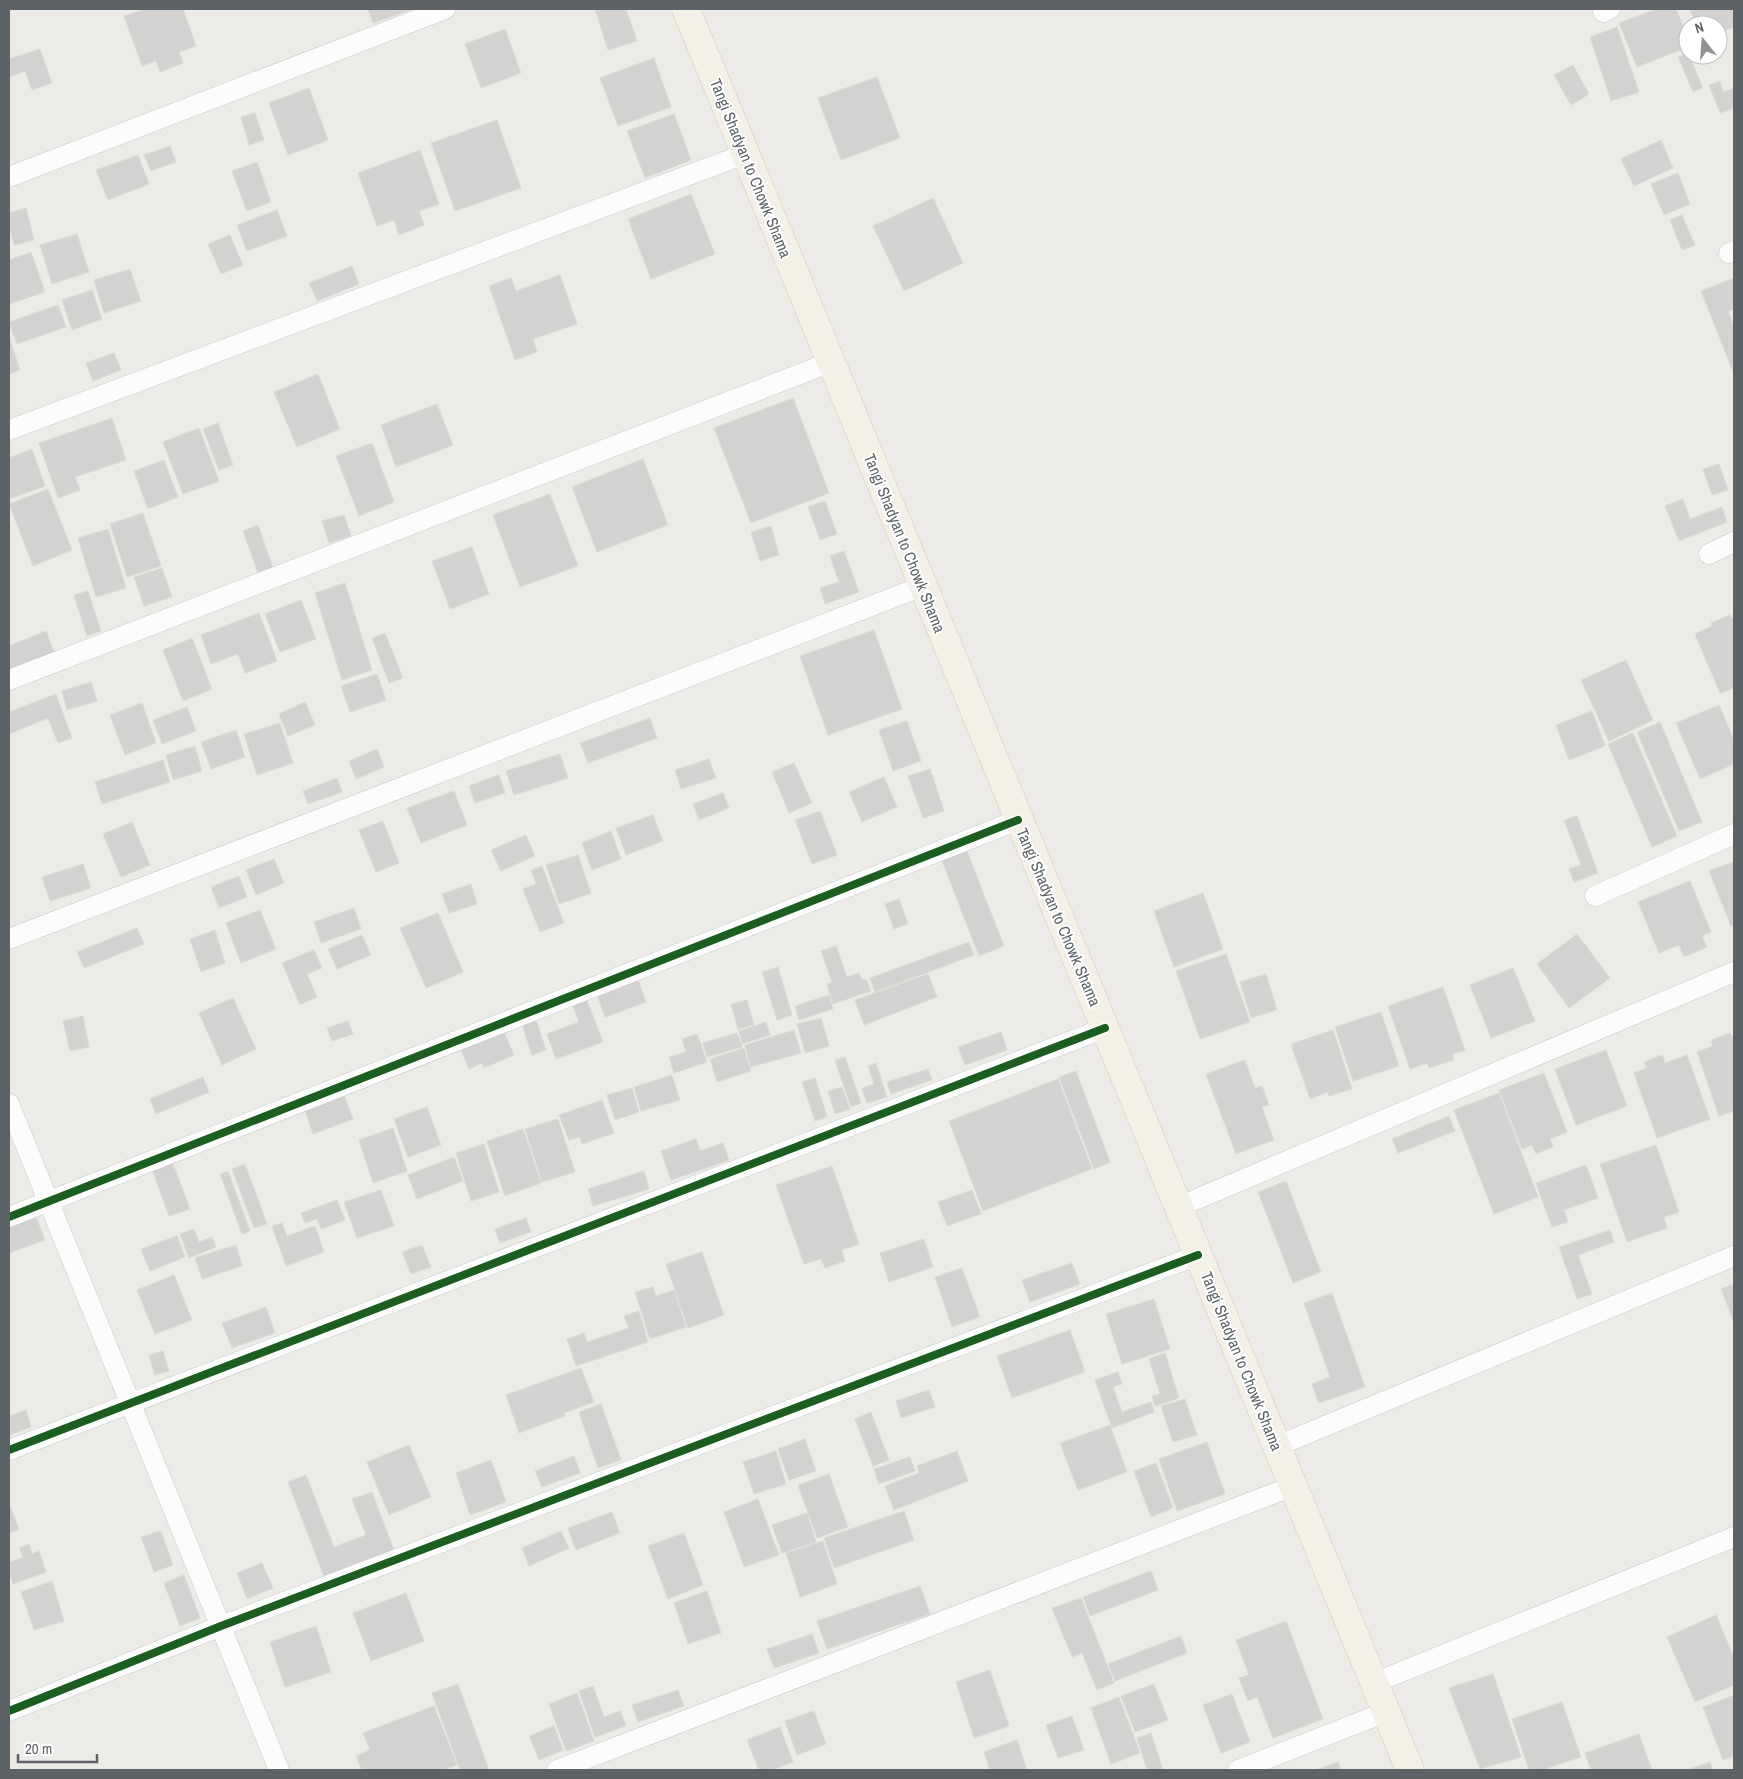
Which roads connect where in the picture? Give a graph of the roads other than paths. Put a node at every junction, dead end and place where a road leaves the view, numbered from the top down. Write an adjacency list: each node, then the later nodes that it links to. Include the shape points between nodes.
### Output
1 (446, 9): 4 (street)
2 (686, 9): 3 (main road, Tangi Shadyan to Chowk Shama)
3 (745, 154): 5 (main road, Tangi Shadyan to Chowk Shama); 6 (street)
4 (9, 178)
5 (831, 362): 9 (main road, Tangi Shadyan to Chowk Shama); 10 (street)
6 (9, 430)
7 (1734, 542): 8 (street)
8 (1709, 554)
9 (923, 586): 11 (main road, Tangi Shadyan to Chowk Shama); 14 (street)
10 (9, 680)
11 (1018, 820): 16 (main road, Tangi Shadyan to Chowk Shama); 18 (street)
12 (1734, 834): 13 (street)
13 (1594, 896)
14 (9, 939)
15 (1734, 972): 19 (street)
16 (1105, 1028): 19 (main road, Tangi Shadyan to Chowk Shama); 23 (street)
17 (9, 1104): 18 (street)
18 (48, 1203): 20 (street); 23 (street)
19 (1178, 1206): 21 (main road, Tangi Shadyan to Chowk Shama)
20 (9, 1217)
21 (1198, 1255): 24 (main road, Tangi Shadyan to Chowk Shama); 28 (street)
22 (1734, 1256): 24 (street)
23 (130, 1402): 25 (street); 28 (street)
24 (1276, 1446): 26 (main road, Tangi Shadyan to Chowk Shama)
25 (9, 1450)
26 (1293, 1486): 29 (main road, Tangi Shadyan to Chowk Shama); 33 (street)
27 (1734, 1537): 29 (street)
28 (222, 1626): 30 (street); 32 (street)
29 (1374, 1683): 31 (main road, Tangi Shadyan to Chowk Shama)
30 (9, 1711)
31 (1386, 1712): 34 (street); 35 (main road, Tangi Shadyan to Chowk Shama)
32 (279, 1770)
33 (557, 1770)
34 (1238, 1770)
35 (1410, 1770)

